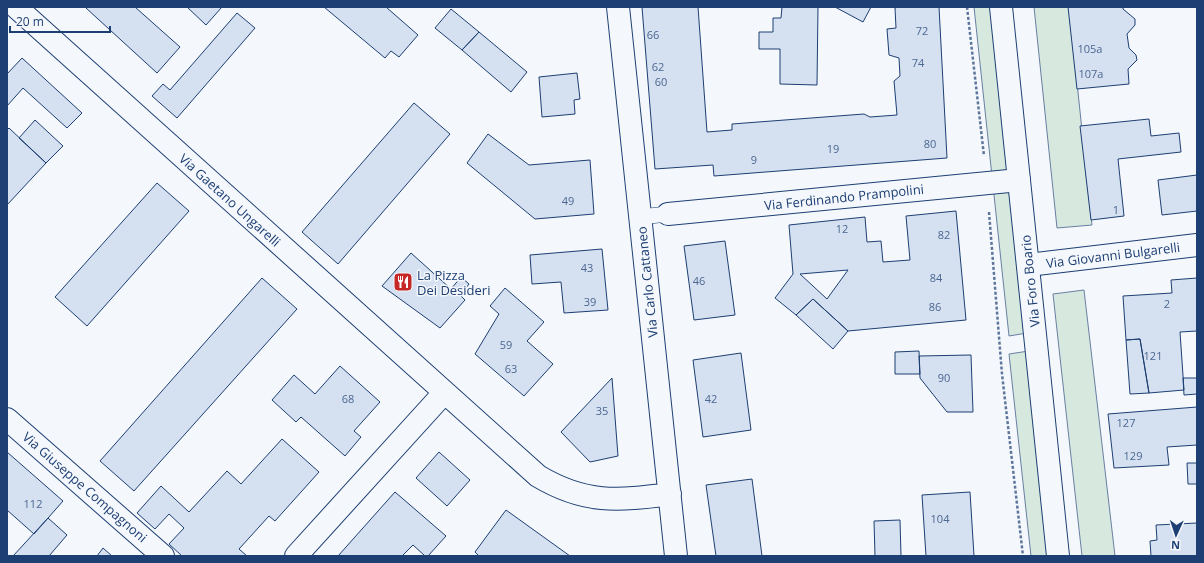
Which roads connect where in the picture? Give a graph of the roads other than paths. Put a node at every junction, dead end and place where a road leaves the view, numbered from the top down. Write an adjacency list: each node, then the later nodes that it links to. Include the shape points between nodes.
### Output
1 (16, 7): 9 (street, Via Gaetano Ungarelli)
2 (618, 7): 6 (street, Via Carlo Cattaneo)
3 (1002, 7): 4 (street, Via Foro Boario)
4 (1019, 180): 5 (street, Via Ferdinando Prampolini); 8 (street, Via Foro Boario)
5 (668, 214): 6 (lane)
6 (640, 217): 11 (street, Via Carlo Cattaneo)
7 (1197, 245): 8 (street, Via Giovanni Bulgarelli)
8 (1028, 265): 15 (street, Via Foro Boario)
9 (444, 393): 11 (street, Via Gaetano Ungarelli, via 527,467 554,486 574,493 614,500); 13 (street)
10 (7, 419): 12 (street, Via Giuseppe Compagnoni)
11 (670, 494): 14 (street, Via Carlo Cattaneo)
12 (163, 556)
13 (296, 556)
14 (676, 556)
15 (1058, 556)

